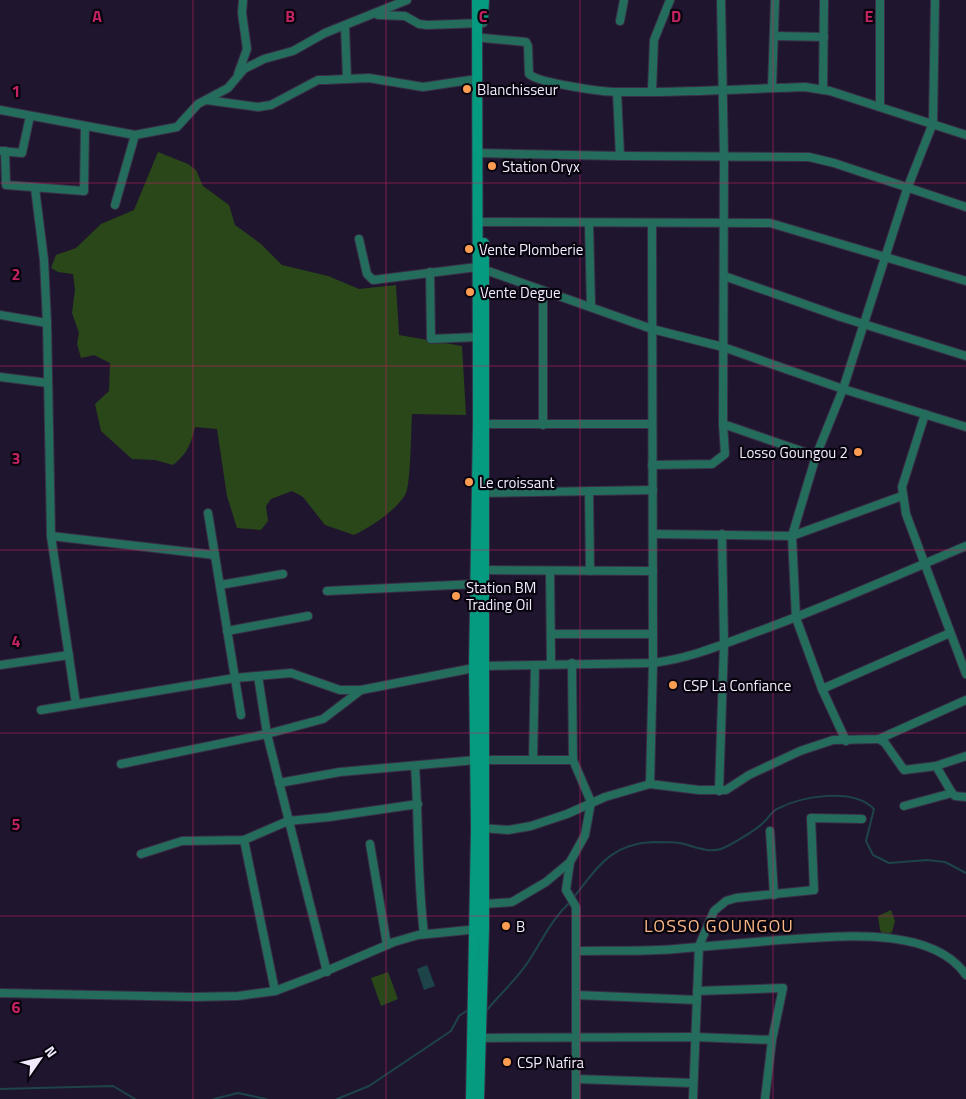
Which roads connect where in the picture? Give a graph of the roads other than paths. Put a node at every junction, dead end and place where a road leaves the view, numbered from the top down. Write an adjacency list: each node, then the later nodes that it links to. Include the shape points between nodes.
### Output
1 (243, 0): 19 (street, via 247,49)
2 (407, 0): 12 (street)
3 (477, 0): 14 (main road)
4 (484, 0): 14 (main road)
5 (624, 0): 13 (street)
6 (670, 0): 23 (street, via 654,40)
7 (721, 0): 24 (street)
8 (775, 0): 16 (street)
9 (824, 0): 17 (street)
10 (880, 0): 28 (street)
11 (935, 0): 31 (street)
12 (372, 15): 14 (street, via 405,16 427,25); 15 (street)
13 (620, 21)
14 (480, 23): 18 (main road); 21 (main road)
15 (344, 26): 19 (street, via 293,51 253,64); 20 (street)
16 (775, 36): 17 (street); 22 (street)
17 (824, 37): 25 (street)
18 (483, 38): 26 (street, via 527,43 532,77); 36 (main road)
19 (238, 76): 27 (street, via 228,88)
20 (347, 79): 21 (street, via 378,79 423,87); 27 (street, via 318,80 271,104 258,107)
21 (478, 79): 36 (main road)
22 (772, 88): 24 (street); 25 (street)
23 (652, 90): 24 (street); 26 (street)
24 (722, 90): 38 (street)
25 (823, 90): 28 (street)
26 (617, 92): 37 (street)
27 (206, 100): 33 (street, via 177,127)
28 (880, 107): 31 (street)
29 (0, 110): 30 (street)
30 (30, 116): 32 (street); 35 (street, via 22,153)
31 (933, 123): 34 (street); 40 (street)
32 (85, 126): 33 (street); 39 (street, via 84,191)
33 (135, 135): 41 (street)
34 (966, 135)
35 (3, 151): 39 (street, via 6,185)
36 (480, 154): 37 (street); 43 (main road)
37 (620, 156): 38 (street)
38 (724, 157): 40 (street, via 820,159); 46 (street)
39 (35, 188): 57 (street)
40 (907, 189): 42 (street); 48 (street)
41 (115, 205)
42 (966, 207)
43 (481, 223): 44 (street); 49 (main road)
44 (589, 224): 45 (street); 54 (street)
45 (652, 224): 46 (street); 58 (street)
46 (724, 224): 48 (street, via 770,223); 51 (street)
47 (359, 239): 50 (street, via 370,279 384,280)
48 (885, 256): 52 (street); 56 (street)
49 (481, 269): 50 (street); 53 (street); 59 (main road); 66 (main road)
50 (430, 272): 59 (street, via 431,339)
51 (724, 276): 56 (street); 60 (street)
52 (966, 281)
53 (543, 290): 54 (street); 67 (street)
54 (591, 306): 58 (street)
55 (0, 315): 57 (street)
56 (863, 323): 61 (street); 64 (street)
57 (48, 324): 63 (street)
58 (652, 329): 60 (street); 68 (street)
59 (477, 337): 66 (main road)
60 (723, 347): 64 (street); 69 (street)
61 (966, 356)
62 (0, 377): 63 (street)
63 (48, 383): 80 (street)
64 (842, 389): 65 (street); 71 (street)
65 (925, 414): 70 (street); 76 (street, via 904,476)
66 (481, 424): 67 (street); 75 (main road)
67 (543, 424): 68 (street)
68 (652, 424): 72 (street)
69 (723, 424): 71 (street); 72 (street, via 725,454 717,462)
70 (966, 427)
71 (816, 456): 81 (street)
72 (652, 465): 73 (street)
73 (652, 490): 74 (street); 78 (street)
74 (589, 491): 75 (street); 87 (street)
75 (480, 493): 85 (main road); 90 (main road)
76 (902, 496): 81 (street); 84 (street)
77 (208, 513): 83 (street)
78 (653, 534): 79 (street); 88 (street)
79 (722, 534): 81 (street); 99 (street)
80 (50, 536): 83 (street); 100 (street)
81 (792, 536): 94 (street)
82 (966, 546): 84 (street)
83 (215, 555): 91 (street)
84 (924, 564): 94 (street); 96 (street)
85 (485, 570): 86 (street); 106 (main road)
86 (550, 571): 87 (street); 97 (street)
87 (590, 571): 88 (street)
88 (653, 571): 98 (street)
89 (283, 574): 91 (street)
90 (475, 584): 92 (street); 106 (main road)
91 (220, 585): 95 (street)
92 (327, 592)
93 (308, 616): 95 (street)
94 (796, 618): 99 (street); 110 (street)
95 (227, 631): 109 (street)
96 (950, 633): 107 (street); 110 (street)
97 (551, 634): 98 (street); 102 (street)
98 (653, 634): 103 (street)
99 (724, 644): 103 (street, via 703,653); 128 (street)
100 (69, 655): 104 (street); 113 (street)
101 (572, 663): 102 (street); 103 (street); 122 (street)
102 (551, 664): 105 (street)
103 (653, 664): 127 (street)
104 (0, 665)
105 (535, 665): 106 (street); 121 (street)
106 (479, 666): 111 (street); 120 (main road)
107 (966, 674)
108 (258, 676): 109 (street); 111 (street, via 291,673 340,690); 116 (street)
109 (235, 678): 113 (street); 115 (street)
110 (822, 689): 118 (street)
111 (361, 690): 116 (street, via 323,719)
112 (966, 700): 117 (street)
113 (76, 704): 114 (street)
114 (41, 710)
115 (241, 715)
116 (267, 734): 123 (street); 126 (street)
117 (879, 739): 118 (street); 125 (street, via 886,743 904,770)
118 (846, 741): 128 (street, via 833,740 800,750)
119 (966, 756): 125 (street)
120 (480, 760): 121 (street); 124 (street); 136 (main road)
121 (533, 760): 122 (street)
122 (573, 760): 131 (street)
123 (121, 764)
124 (415, 766): 126 (street, via 340,772); 132 (street)
125 (936, 766): 129 (street)
126 (279, 783): 135 (street)
127 (650, 784): 128 (street); 131 (street)
128 (719, 791)
129 (952, 793): 130 (street); 133 (street)
130 (966, 797)
131 (591, 802): 136 (street, via 531,826 508,830); 141 (street, via 585,835)
132 (418, 804): 135 (street); 145 (street, via 418,890)
133 (904, 806)
134 (862, 820): 142 (street, via 812,818 814,890)
135 (288, 821): 138 (street); 149 (street)
136 (481, 828): 143 (main road); 144 (main road)
137 (770, 832): 142 (street)
138 (244, 840): 140 (street, via 182,841); 151 (street)
139 (370, 844): 146 (street)
140 (141, 854)
141 (570, 862): 143 (street, via 546,882 512,902); 148 (street, via 566,890 576,907)
142 (774, 894): 147 (street, via 736,898 719,906 714,910)
143 (484, 904): 144 (main road)
144 (480, 929): 145 (street); 158 (main road); 162 (main road)
145 (424, 934): 146 (street)
146 (387, 945): 149 (street)
147 (699, 946): 148 (street); 150 (street, via 870,936 924,946 957,963); 152 (street)
148 (576, 951): 154 (street)
149 (326, 972): 151 (street)
150 (966, 975)
151 (275, 991): 153 (street, via 194,997)
152 (697, 991): 155 (street); 159 (street, via 783,988)
153 (0, 993)
154 (576, 995): 155 (street); 156 (street)
155 (697, 1000): 157 (street)
156 (576, 1037): 157 (street); 158 (street); 160 (street)
157 (695, 1037): 159 (street); 161 (street)
158 (480, 1038): 163 (main road)
159 (772, 1040): 166 (street)
160 (576, 1079): 161 (street); 164 (street)
161 (694, 1083): 165 (street)
162 (471, 1099)
163 (479, 1099)
164 (576, 1099)
165 (693, 1099)
166 (765, 1099)

